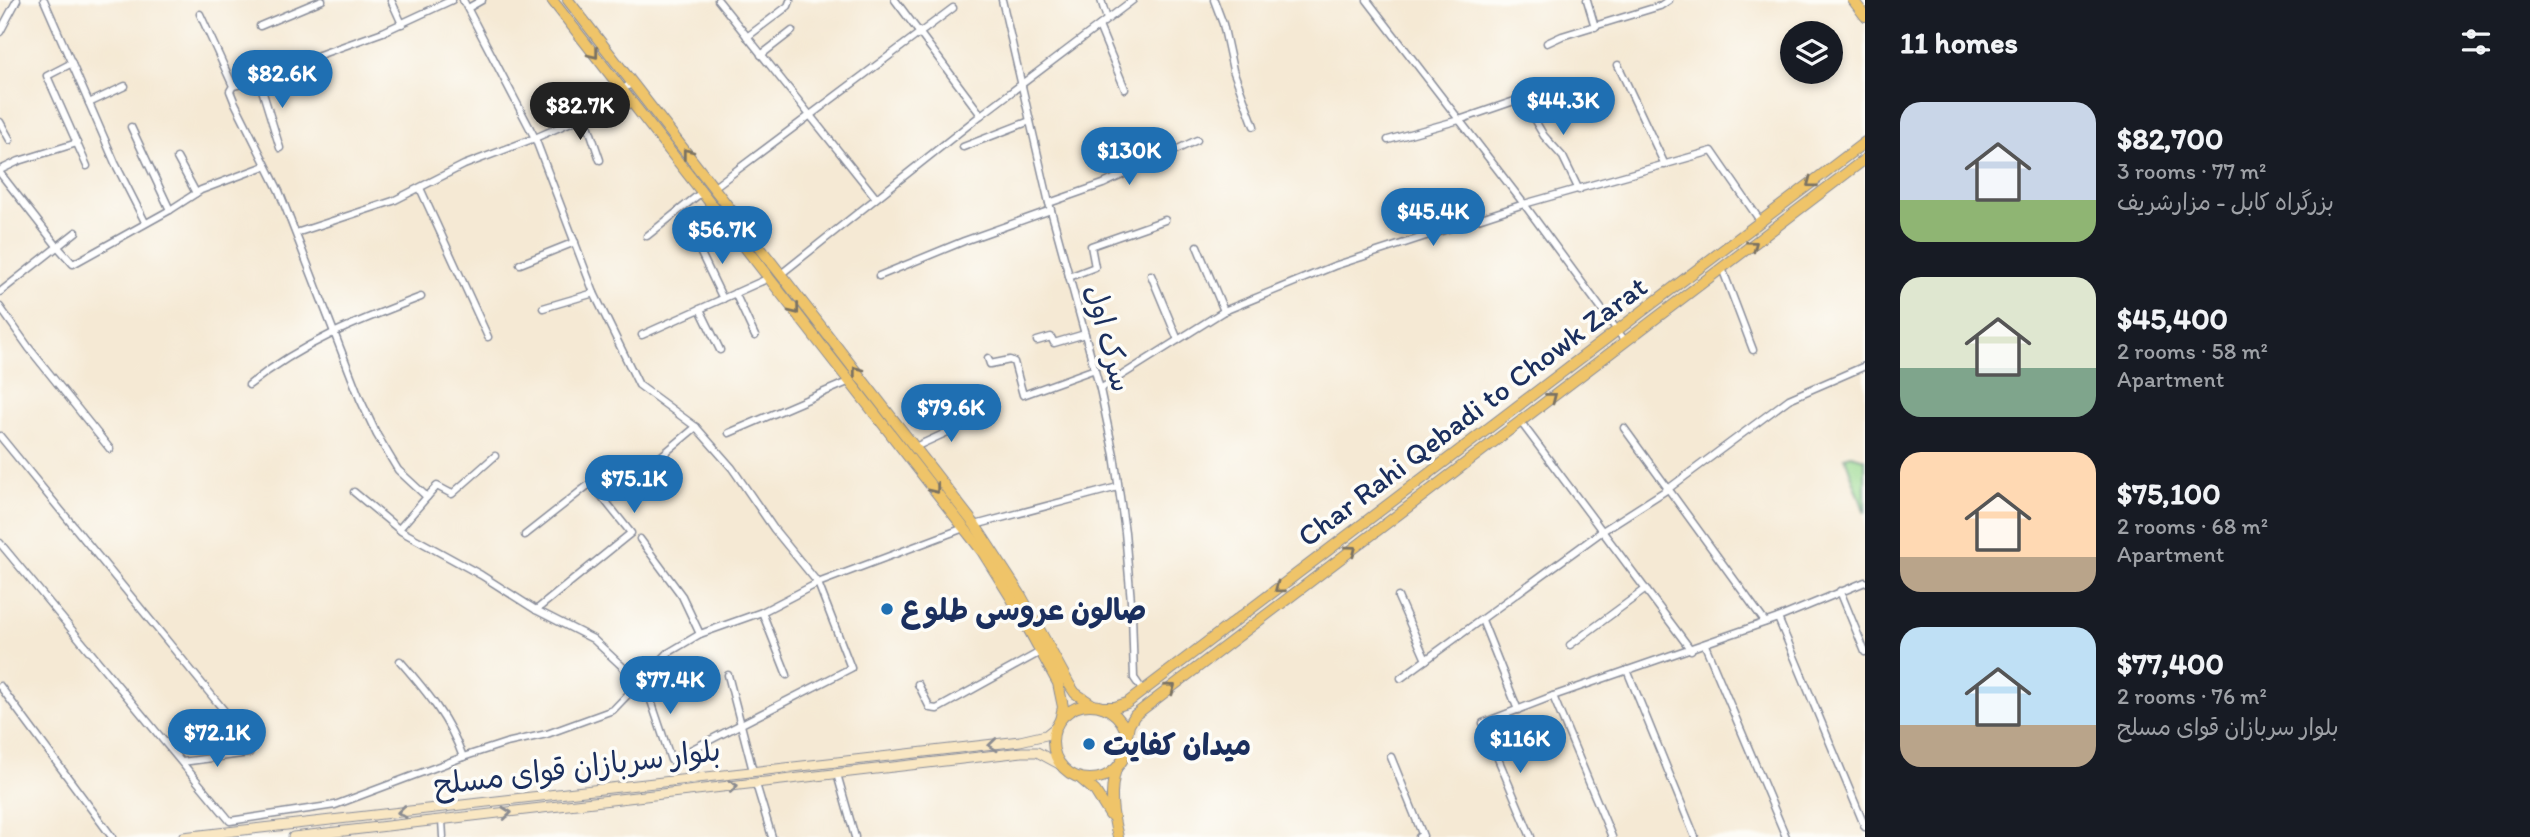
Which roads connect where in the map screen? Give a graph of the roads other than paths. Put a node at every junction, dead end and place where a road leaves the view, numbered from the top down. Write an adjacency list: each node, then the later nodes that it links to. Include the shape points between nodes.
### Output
1 (17, 0): 31 (street)
2 (44, 0): 36 (street)
3 (321, 0): 27 (street)
4 (391, 0): 26 (street)
5 (452, 0): 26 (street)
6 (463, 0): 21 (street)
7 (482, 0): 21 (street)
8 (552, 0): 44 (main road, one-way to 44)
9 (568, 0): 39 (main road)
10 (718, 0): 33 (street)
11 (895, 0): 32 (street)
12 (1002, 0): 42 (street, سرک اول)
13 (1101, 0): 25 (street)
14 (1133, 0): 25 (street)
15 (1214, 0): 52 (street)
16 (1367, 0): 49 (street)
17 (1587, 0): 29 (street)
18 (1669, 0): 29 (street)
19 (1853, 0): 24 (main road)
20 (790, 1): 33 (street)
21 (468, 8): 54 (street)
22 (953, 8): 32 (street)
23 (200, 14): 41 (street)
24 (1865, 16)
25 (1107, 19): 28 (street)
26 (402, 23): 38 (street)
27 (260, 26)
28 (1098, 26): 42 (street); 43 (street)
29 (1595, 27): 34 (street)
30 (793, 31): 35 (street)
31 (0, 32)
32 (920, 34): 46 (street); 48 (street)
33 (747, 37): 35 (street)
34 (1547, 43)
35 (761, 55): 48 (street)
36 (72, 63): 45 (street); 59 (street, via 47,76)
37 (1618, 65): 65 (street)
38 (259, 80): 41 (street); 61 (street)
39 (632, 83): 44 (street); 70 (main road, one-way to 39)
40 (125, 86): 45 (street)
41 (233, 86): 67 (street, via 230,91)
42 (1021, 86): 46 (street); 50 (street, سرک اول)
43 (1125, 89)
44 (623, 90): 47 (street); 72 (main road)
45 (89, 103): 79 (street)
46 (981, 115): 74 (street)
47 (585, 116): 54 (street); 63 (street)
48 (810, 116): 70 (street); 74 (street)
49 (1459, 120): 57 (street); 71 (street, via 1526,97 1531,114 1563,157); 75 (street)
50 (1030, 121): 60 (street); 76 (street, سرک اول)
51 (0, 122): 55 (street)
52 (1254, 126)
53 (131, 127): 77 (street)
54 (535, 138): 69 (street); 84 (street)
55 (9, 140)
56 (1197, 140): 76 (street)
57 (1388, 140)
58 (1865, 142): 80 (main road, Char Rahi Qebadi to Chowk Zarat, one-way to 80)
59 (77, 143): 66 (street); 68 (street, via 19,161)
60 (963, 146)
61 (280, 148)
62 (177, 158): 73 (street)
63 (600, 160)
64 (1864, 163): 89 (main road, Char Rahi Qebadi to Chowk Zarat, one-way to 64)
65 (1665, 165): 71 (street); 80 (street, via 1712,151)
66 (87, 166)
67 (265, 166): 73 (street); 82 (street)
68 (0, 172): 87 (street)
69 (420, 188): 82 (street); 109 (street)
70 (713, 188): 90 (main road)
71 (1579, 190): 75 (street)
72 (702, 192): 83 (street); 94 (main road)
73 (196, 193): 77 (street)
74 (876, 198): 90 (street)
75 (1524, 204): 103 (street, via 1334,266); 105 (street)
76 (1050, 206): 92 (street); 93 (street, سرک اول)
77 (170, 210): 79 (street)
78 (1166, 220): 93 (street, via 1091,246 1095,267)
79 (145, 222): 87 (street, via 73,264)
80 (1761, 222): 105 (main road, Char Rahi Qebadi to Chowk Zarat)
81 (76, 232): 87 (street)
82 (296, 233): 104 (street)
83 (647, 236)
84 (575, 243): 88 (street); 96 (street)
85 (697, 245): 99 (street)
86 (1197, 246): 103 (street)
87 (57, 247): 95 (street)
88 (520, 264)
89 (1722, 268): 112 (main road, Char Rahi Qebadi to Chowk Zarat); 114 (street)
90 (781, 274): 127 (main road, one-way to 90)
91 (1151, 275): 110 (street)
92 (879, 276)
93 (1069, 277): 106 (street, سرک اول)
94 (769, 278): 97 (street); 118 (main road, one-way to 118)
95 (0, 292)
96 (594, 293): 101 (street); 123 (street, via 639,385)
97 (735, 293): 99 (street); 108 (street)
98 (421, 297): 104 (street)
99 (723, 299): 102 (street)
100 (0, 307): 128 (street)
101 (542, 308)
102 (700, 309): 107 (street); 113 (street)
103 (1224, 311): 110 (street)
104 (334, 331): 119 (street, via 278,362); 134 (street, via 387,455)
105 (1618, 331): 112 (street); 166 (main road, Char Rahi Qebadi to Chowk Zarat, one-way to 166)
106 (1085, 334): 111 (street, via 1054,343 1051,337); 117 (street, سرک اول)
107 (642, 335)
108 (755, 336)
109 (488, 337)
110 (1178, 340): 120 (street)
111 (1037, 341)
112 (1625, 341): 122 (main road, Char Rahi Qebadi to Chowk Zarat, one-way to 112)
113 (720, 350)
114 (1754, 350)
115 (988, 358): 117 (street, via 990,364 1014,362 1026,395)
116 (1865, 366): 132 (street, via 1789,399)
117 (1095, 369): 120 (street, سرک اول)
118 (850, 381): 125 (street); 135 (main road, one-way to 135)
119 (249, 385)
120 (1100, 388): 131 (street, سرک اول)
121 (976, 419): 127 (street)
122 (1520, 421): 137 (street); 172 (main road, Char Rahi Qebadi to Chowk Zarat, one-way to 122, via 1135,715)
123 (696, 427): 130 (street); 142 (street)
124 (1624, 428): 132 (street)
125 (729, 433)
126 (0, 436): 175 (street, via 253,746 249,753)
127 (915, 447): 135 (main road)
128 (110, 449)
129 (495, 456): 134 (street, via 452,494 437,486)
130 (629, 483)
131 (1118, 487): 135 (street); 166 (street, سرک اول, via 1132,613 1133,678)
132 (1668, 489): 137 (street); 150 (street)
133 (354, 492): 136 (street)
134 (427, 497): 136 (street)
135 (970, 526): 142 (street); 155 (main road); 168 (main road, via 1020,594 1075,693)
136 (399, 530): 146 (street)
137 (1604, 530): 143 (street); 149 (street)
138 (525, 535): 146 (street, via 591,484 631,533)
139 (640, 539): 151 (street, via 682,596)
140 (0, 543): 175 (street)
141 (1865, 582): 144 (street)
142 (818, 583): 147 (street); 171 (street, via 851,668)
143 (1646, 589): 152 (street); 154 (street)
144 (1840, 592): 148 (street); 156 (street)
145 (1398, 597): 157 (street)
146 (536, 610): 163 (street, via 593,639)
147 (762, 612): 151 (street); 160 (street)
148 (1778, 618): 150 (street); 183 (street)
149 (1482, 620): 157 (street); 169 (street)
150 (1765, 622): 153 (street)
151 (700, 634): 163 (street, via 668,653)
152 (1570, 645)
153 (1705, 645): 154 (street); 198 (street)
154 (1690, 650): 159 (street)
155 (1042, 651): 164 (street, via 937,709 930,708); 170 (main road, via 1062,695)
156 (1865, 652)
157 (1426, 660): 162 (street)
158 (400, 661): 173 (street, via 434,700)
159 (1627, 670): 167 (street); 197 (street)
160 (787, 675)
161 (727, 676): 171 (street)
162 (1401, 678)
163 (642, 682): 171 (street, via 671,760); 173 (street, via 613,710)
164 (918, 684)
165 (0, 686): 187 (street)
166 (1143, 691): 168 (main road, Char Rahi Qebadi to Chowk Zarat, via 1127,703)
167 (1553, 696): 169 (street); 196 (street)
168 (1098, 706): 170 (main road, via 1080,706); 172 (main road, via 1119,719)
169 (1518, 709): 195 (street, via 1483,723)
170 (1058, 723): 176 (main road, via 1053,746); 178 (main road, بلوار سربازان قوای مسلح, one-way to 178, via 1035,739)
171 (739, 725): 178 (street)
172 (1127, 736): 177 (main road, via 1125,754)
173 (463, 757): 175 (street, via 335,805 230,821)
174 (1391, 757): 194 (street, via 1423,836)
175 (182, 762)
176 (1061, 765): 179 (main road, بلوار سربازان قوای مسلح, via 1037,752 1022,752); 180 (main road)
177 (1116, 769): 180 (main road, via 1099,778); 185 (main road, via 1111,785)
178 (753, 771): 188 (main road, بلوار سربازان قوای مسلح, one-way to 188)
179 (837, 774): 181 (main road, بلوار سربازان قوای مسلح); 192 (street)
180 (1079, 777): 185 (main road, via 1103,801)
181 (756, 784): 184 (main road, بلوار سربازان قوای مسلح, one-way to 181); 191 (street)
182 (1865, 802): 183 (street)
183 (1856, 805): 186 (street)
184 (442, 820): 189 (main road, بلوار سربازان قوای مسلح); 190 (street)
185 (1115, 825): 193 (main road)
186 (1865, 827)
187 (112, 837)
188 (183, 837)
189 (293, 837)
190 (443, 837)
191 (772, 837)
192 (855, 837)
193 (1118, 837)
194 (1419, 837)
195 (1531, 837)
196 (1612, 837)
197 (1695, 837)
198 (1786, 837)

